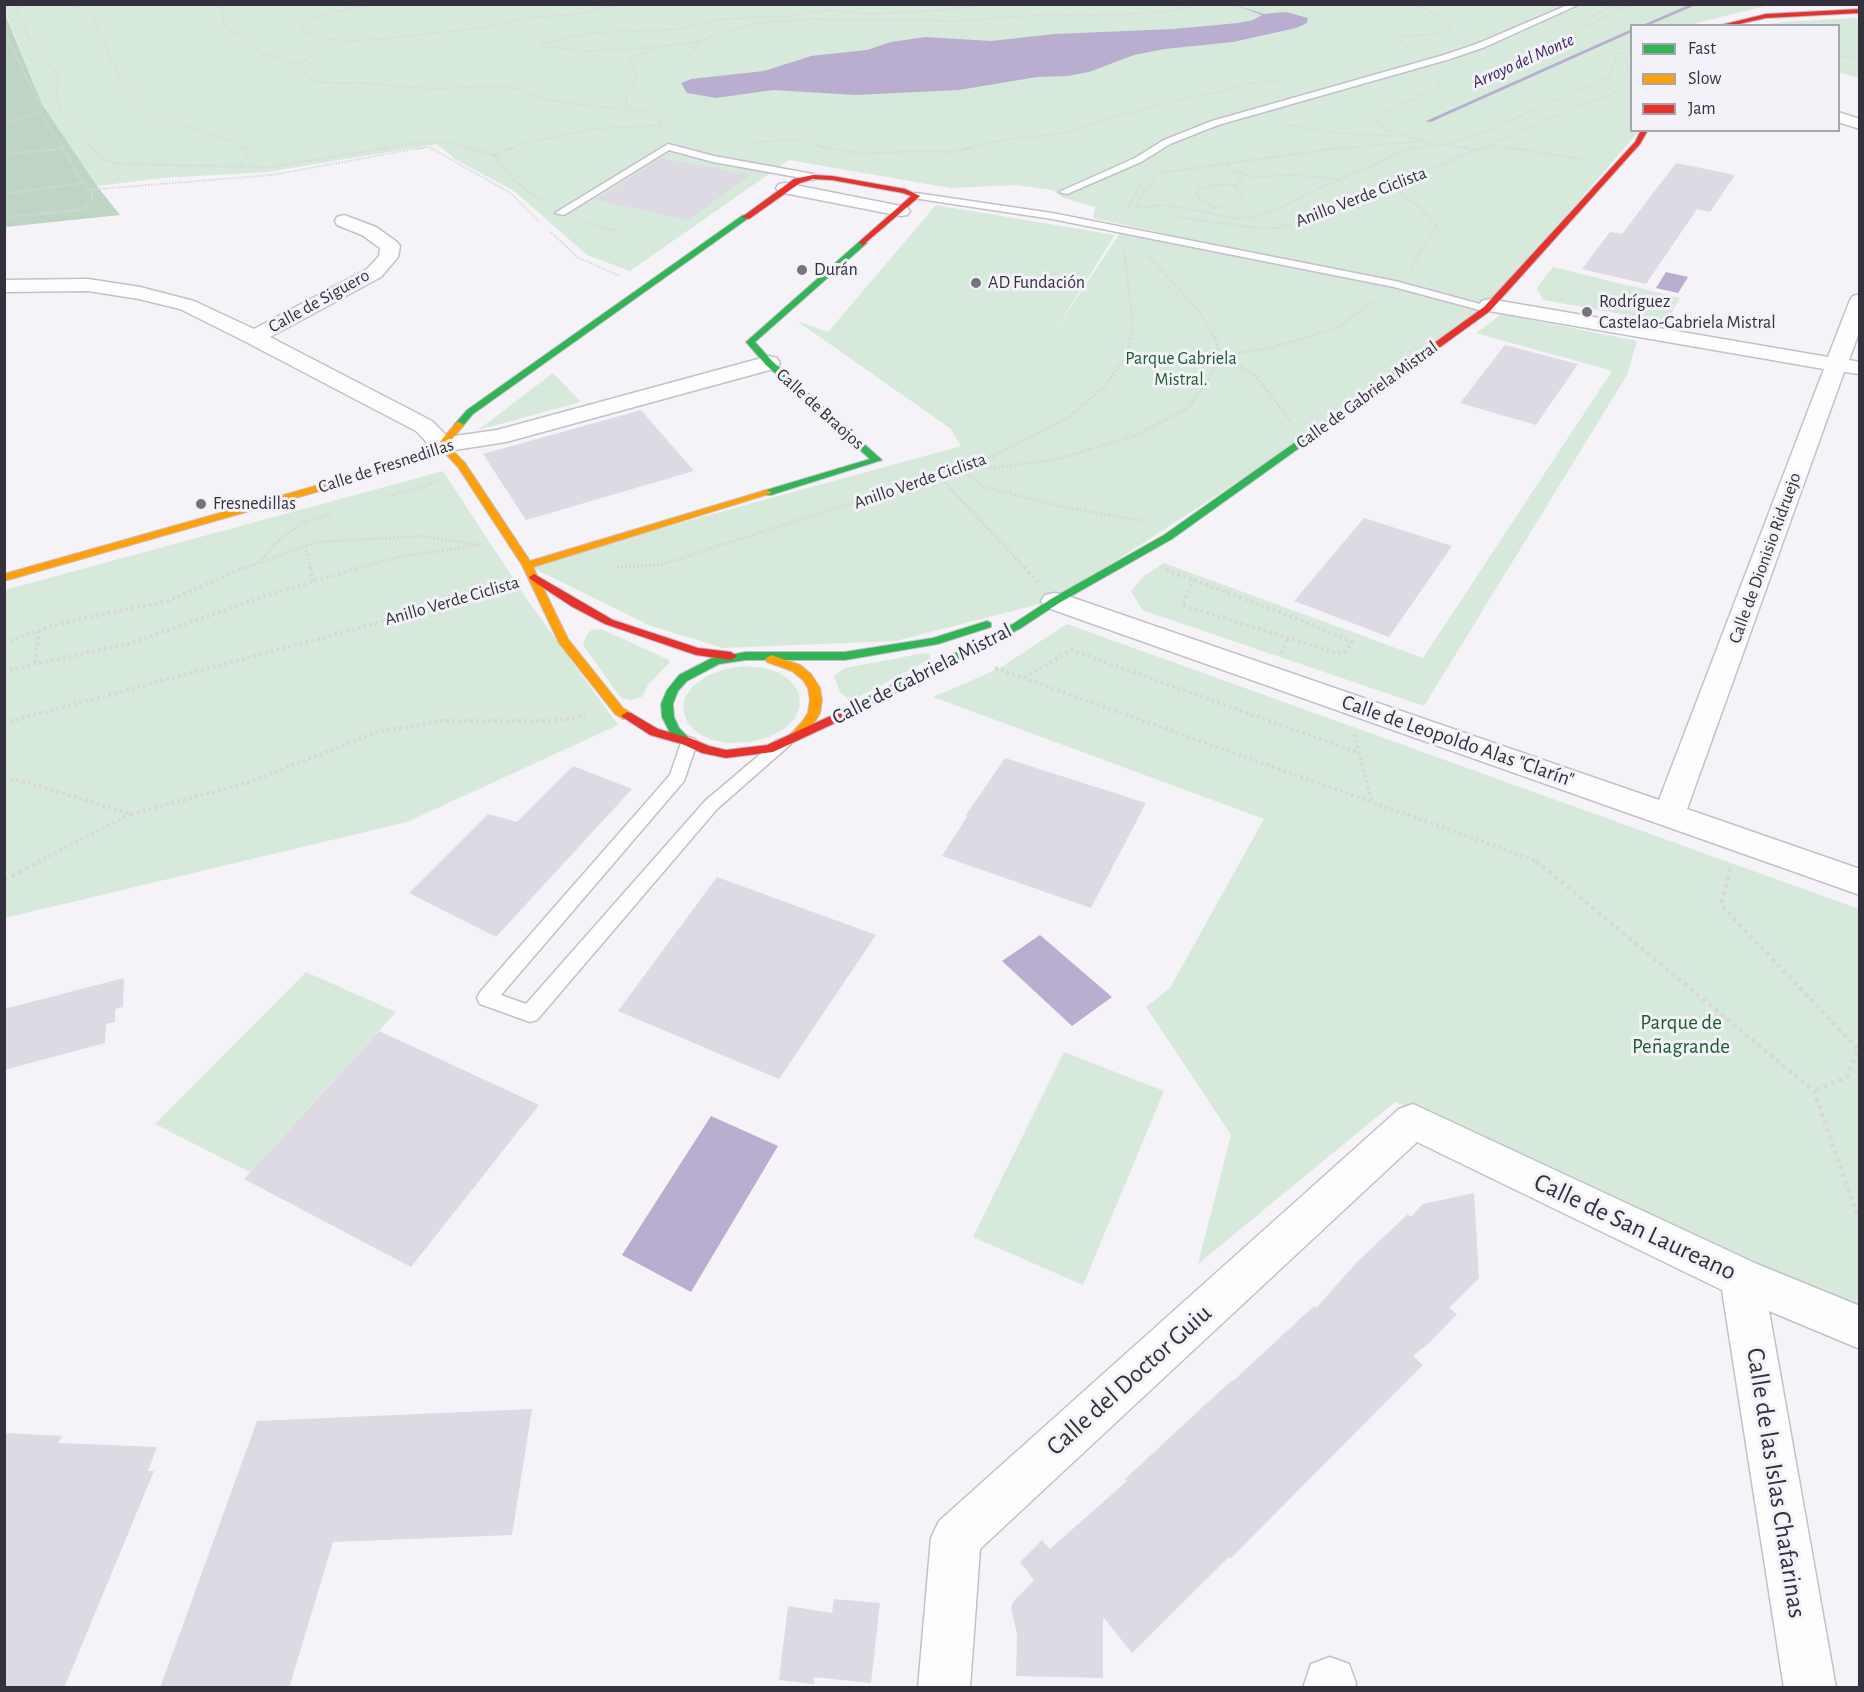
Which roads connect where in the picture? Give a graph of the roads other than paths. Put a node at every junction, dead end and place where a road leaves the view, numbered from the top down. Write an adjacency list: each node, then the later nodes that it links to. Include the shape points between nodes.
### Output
1 (1576, 4): 9 (lane, via 1456,54 1215,123)
2 (1860, 13): 3 (street, via 1766,16)
3 (1729, 24)
4 (1840, 117): 5 (street)
5 (1860, 124)
6 (1644, 132): 16 (street, Calle de Gabriela Mistral)
7 (813, 177): 8 (street); 10 (street); 12 (lane, via 668,147)
8 (785, 189): 11 (street); 20 (street, via 470,412)
9 (1064, 192)
10 (916, 196): 11 (street, Calle de Braojos); 16 (lane, via 1041,214 1395,284)
11 (902, 211): 18 (street, Calle de Braojos, via 750,342)
12 (560, 213)
13 (344, 221): 17 (street, Calle de Siguero, via 369,231 390,246 388,258 374,273)
14 (4, 286): 17 (street, Calle de Siguero, via 88,285 140,292 187,305)
15 (1860, 300): 19 (street, Calle de Dionisio Ridruejo)
16 (1488, 307): 19 (street); 24 (street, Calle de Gabriela Mistral, via 1180,528)
17 (254, 337): 20 (street, Calle de Siguero, via 424,426)
18 (769, 363): 20 (street, Calle de Fresnedillas, via 498,437); 21 (street, Calle de Braojos, via 877,460)
19 (1848, 367): 29 (street, Calle de Dionisio Ridruejo)
20 (442, 445): 21 (street, Calle de Gabriela Mistral, via 462,465); 22 (street, Calle de Fresnedillas, via 330,485)
21 (527, 564): 23 (street, Calle de Gabriela Mistral)
22 (4, 578)
23 (534, 578): 25 (street, Calle de Gabriela Mistral, via 609,622 696,651); 28 (street, Calle de Gabriela Mistral, via 563,640 618,711 654,732)
24 (1051, 603): 26 (street, Calle de Gabriela Mistral, via 934,641 844,656); 27 (street, Calle de Gabriela Mistral, via 978,647); 29 (street, Calle de Leopoldo Alas "Clarín")
25 (736, 657): 26 (street, Calle de Gabriela Mistral); 28 (street, Calle de Gabriela Mistral, via 698,668 673,690 667,704 668,717 674,730)
26 (765, 657): 27 (street, Calle de Gabriela Mistral, via 796,668 814,688 814,713)
27 (791, 738): 28 (street, Calle de Gabriela Mistral, via 769,749 726,754); 28 (lane, via 711,805 530,1014 487,998 678,777)
28 (687, 742)
29 (1669, 814): 30 (street, Calle de Leopoldo Alas "Clarín")
30 (1860, 882)
31 (1413, 1121): 32 (street, Calle de San Laureano); 34 (street, Calle del Doctor Guiu, via 956,1538)
32 (1742, 1278): 33 (street, Calle de San Laureano); 35 (street, Calle de las Islas Chafarinas)
33 (1860, 1328)
34 (944, 1688)
35 (1810, 1688)

